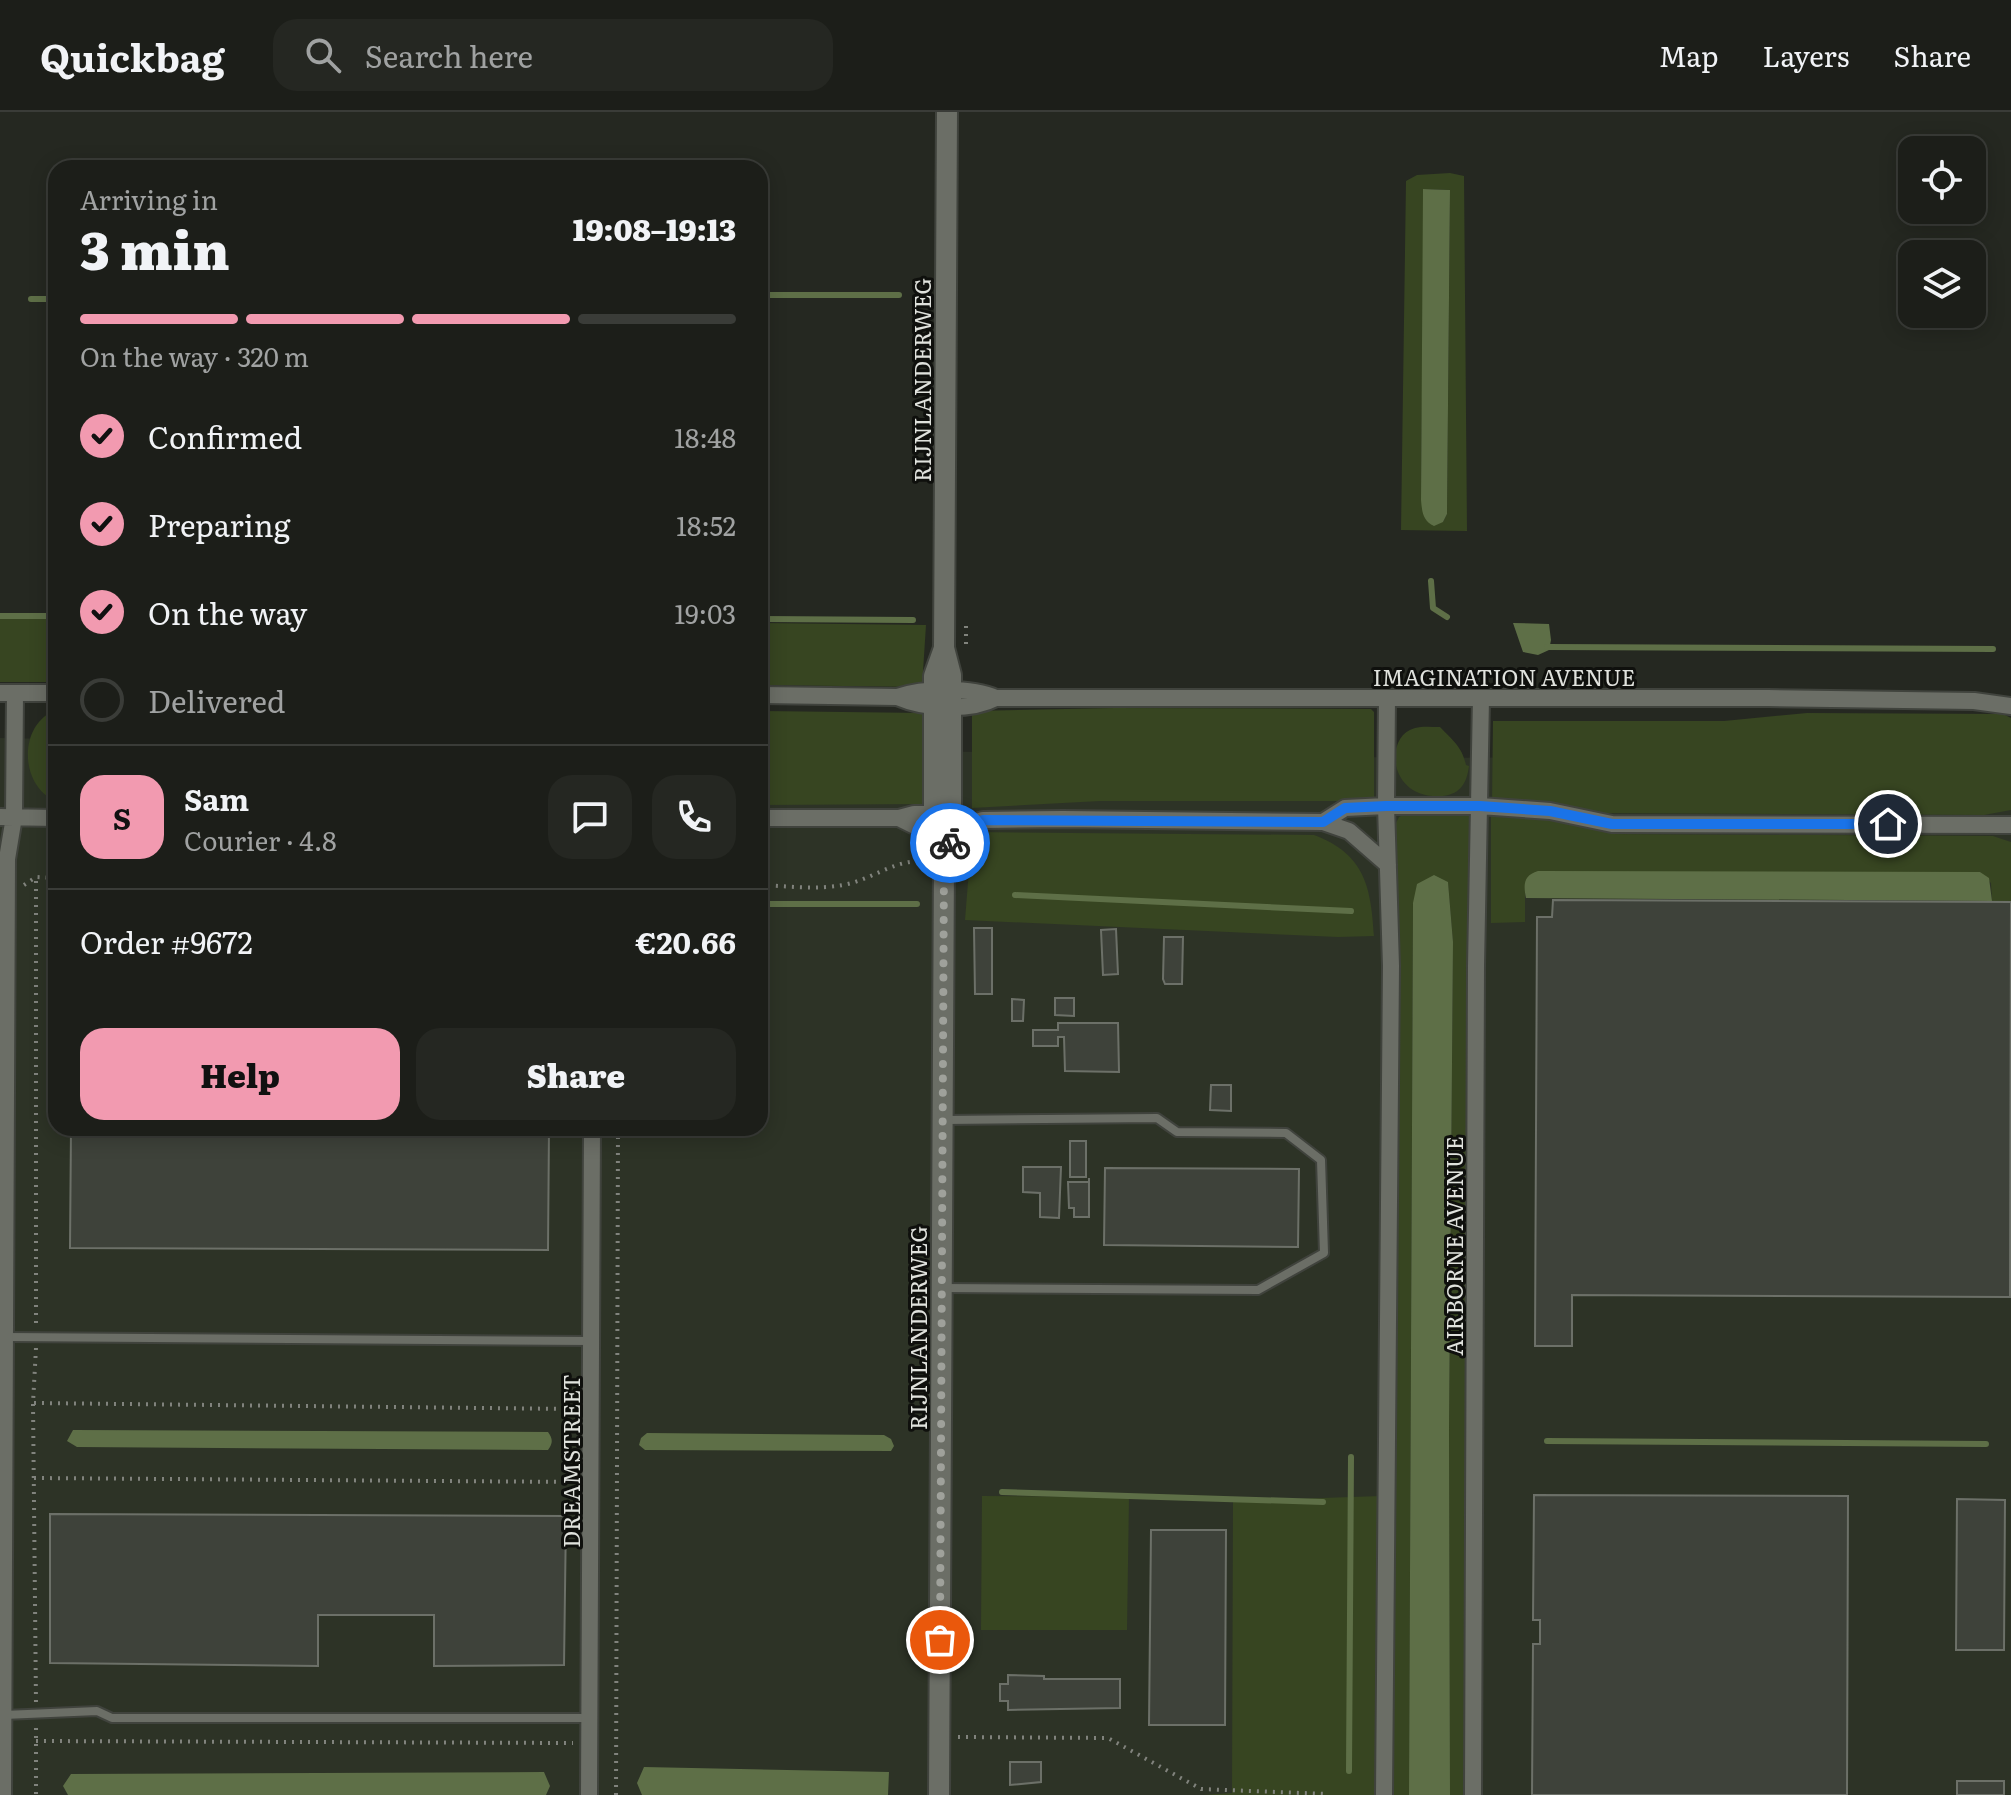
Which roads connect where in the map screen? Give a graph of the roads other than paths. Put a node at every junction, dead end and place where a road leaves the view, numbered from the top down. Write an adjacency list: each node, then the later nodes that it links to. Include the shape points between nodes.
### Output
1 (947, 112): 5 (street, RIJNLANDERWEG, via 944,648 934,676)
2 (7, 693): 3 (street); 11 (street)
3 (48, 693)
4 (768, 695): 5 (street, IMAGINATION AVENUE, via 897,697 914,705)
5 (943, 698): 6 (street, IMAGINATION AVENUE, via 982,691 996,698); 14 (street, RIJNLANDERWEG)
6 (1387, 698): 7 (street, IMAGINATION AVENUE); 9 (street)
7 (1481, 698): 8 (street, IMAGINATION AVENUE, via 1974,701); 10 (street, AIRBORNE AVENUE)
8 (2011, 706)
9 (1386, 806): 10 (street); 15 (street, via 1345,808); 17 (street)
10 (1480, 806): 16 (street, via 1550,811 1612,824); 30 (street, AIRBORNE AVENUE)
11 (7, 817): 12 (street); 21 (street)
12 (48, 818)
13 (768, 818): 14 (street, via 899,818 913,825)
14 (942, 820): 15 (street, via 966,814 983,820); 18 (street, RIJNLANDERWEG, via 934,844 944,861)
15 (1323, 822): 17 (street, via 1349,831)
16 (2011, 825)
17 (1388, 865): 29 (street)
18 (942, 1120): 20 (street, RIJNLANDERWEG); 20 (lane, via 1157,1118 1177,1132 1286,1133 1321,1160 1324,1253 1258,1290)
19 (592, 1136): 22 (street, DREAMSTREET)
20 (942, 1288): 28 (street, RIJNLANDERWEG)
21 (4, 1337): 22 (lane); 23 (street)
22 (593, 1341): 25 (street, DREAMSTREET)
23 (2, 1383): 24 (street)
24 (3, 1715): 25 (lane, via 97,1711 112,1718); 26 (street)
25 (590, 1718): 27 (street, DREAMSTREET)
26 (3, 1795)
27 (589, 1795)
28 (939, 1795)
29 (1384, 1795)
30 (1473, 1795)

